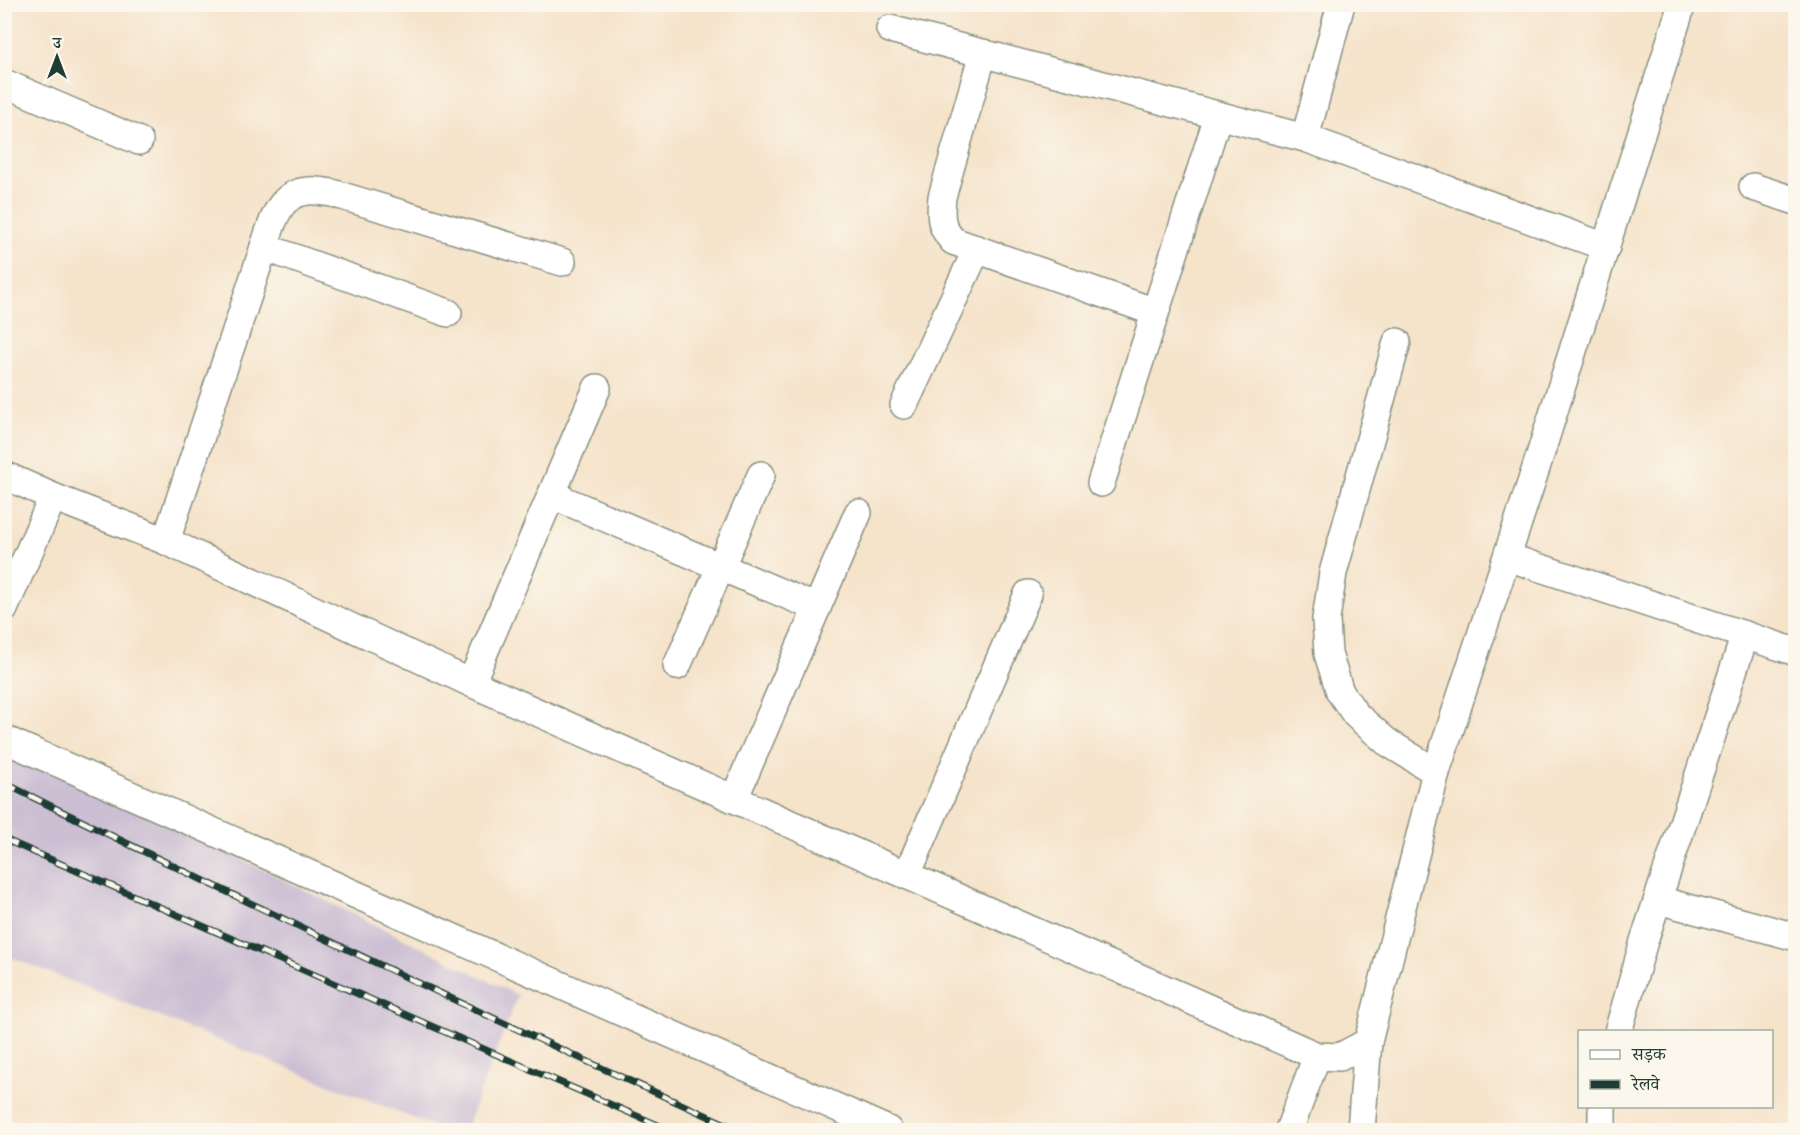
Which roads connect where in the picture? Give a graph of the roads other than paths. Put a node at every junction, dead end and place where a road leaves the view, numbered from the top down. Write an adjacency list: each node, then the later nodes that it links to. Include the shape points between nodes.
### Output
1 (1341, 4): 7 (street)
2 (1680, 5): 12 (street)
3 (891, 29): 4 (street)
4 (983, 53): 6 (street); 13 (street, via 940,215 944,231 953,241)
5 (4, 83): 8 (street)
6 (1218, 116): 7 (street); 15 (street)
7 (1305, 138): 12 (street)
8 (140, 141)
9 (1753, 187): 10 (street)
10 (1796, 201)
11 (264, 247): 14 (street, via 277,211 286,199 306,190 332,193); 16 (street); 26 (street)
12 (1606, 247): 27 (street)
13 (977, 249): 15 (street); 19 (street)
14 (562, 262)
15 (1155, 312): 22 (street)
16 (448, 313)
17 (1396, 342): 37 (street, via 1333,573 1326,619 1328,654 1340,692 1356,715 1387,742)
18 (597, 388): 23 (street)
19 (904, 405)
20 (4, 475): 24 (street)
21 (761, 475): 28 (street)
22 (1101, 483)
23 (552, 495): 28 (street); 35 (street)
24 (53, 497): 26 (street); 31 (street)
25 (858, 513): 30 (street)
26 (166, 541): 35 (street)
27 (1507, 557): 32 (street); 37 (street)
28 (721, 567): 30 (street); 34 (street)
29 (1028, 594): 39 (street)
30 (817, 608): 38 (street)
31 (4, 609)
32 (1745, 635): 33 (street); 40 (street)
33 (1796, 651)
34 (677, 666)
35 (471, 683): 38 (street)
36 (4, 739): 46 (street)
37 (1436, 772): 43 (street)
38 (734, 799): 39 (street)
39 (907, 875): 44 (street)
40 (1658, 900): 41 (street); 42 (street)
41 (1796, 937)
42 (1619, 1030)
43 (1368, 1042): 44 (street, via 1340,1057); 48 (street)
44 (1317, 1056): 47 (street)
45 (1602, 1108): 49 (street)
46 (888, 1131)
47 (1289, 1131)
48 (1361, 1131)
49 (1602, 1131)

